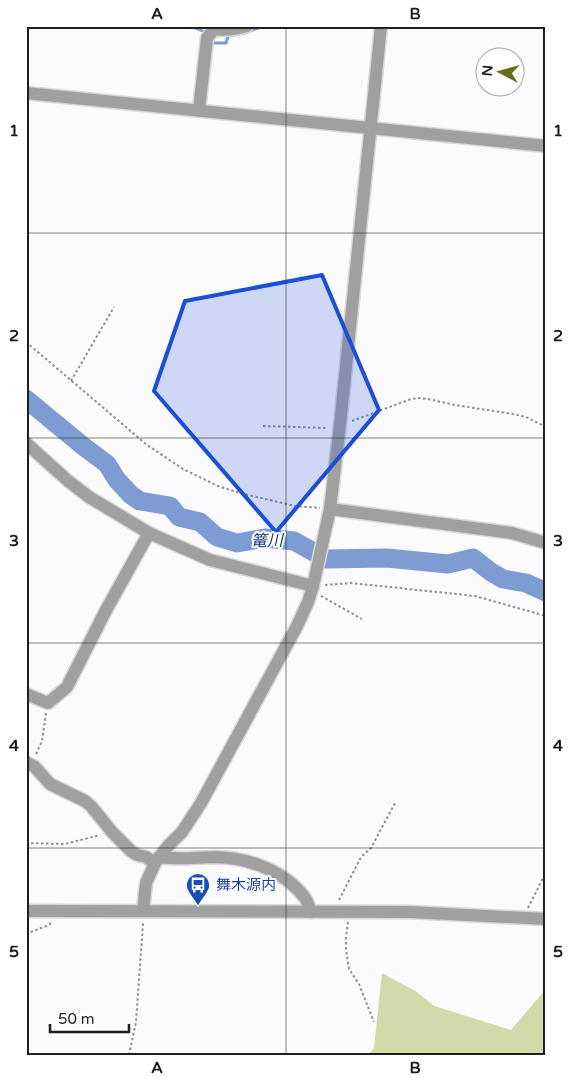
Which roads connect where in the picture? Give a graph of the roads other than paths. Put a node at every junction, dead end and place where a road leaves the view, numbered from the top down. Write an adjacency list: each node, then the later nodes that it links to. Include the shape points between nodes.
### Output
1 (247, 26): 4 (street, via 214,29 209,35)
2 (380, 26): 5 (street)
3 (26, 93): 4 (street)
4 (199, 110): 5 (street)
5 (370, 128): 6 (street); 8 (street)
6 (546, 146)
7 (26, 444): 9 (street, via 89,497)
8 (329, 511): 10 (street, via 512,533); 11 (street)
9 (149, 534): 11 (street, via 210,560); 12 (street, via 67,686 48,703)
10 (546, 543)
11 (312, 589): 14 (street, via 297,626 200,803 182,832)
12 (26, 694)
13 (29, 763): 14 (street, via 50,784 91,806 131,851)
14 (157, 860): 16 (street, via 146,883); 17 (street, via 217,857 264,867 293,885 306,899)
15 (26, 911): 16 (street)
16 (143, 911): 17 (street)
17 (311, 912): 18 (street, via 410,912)
18 (546, 919)

